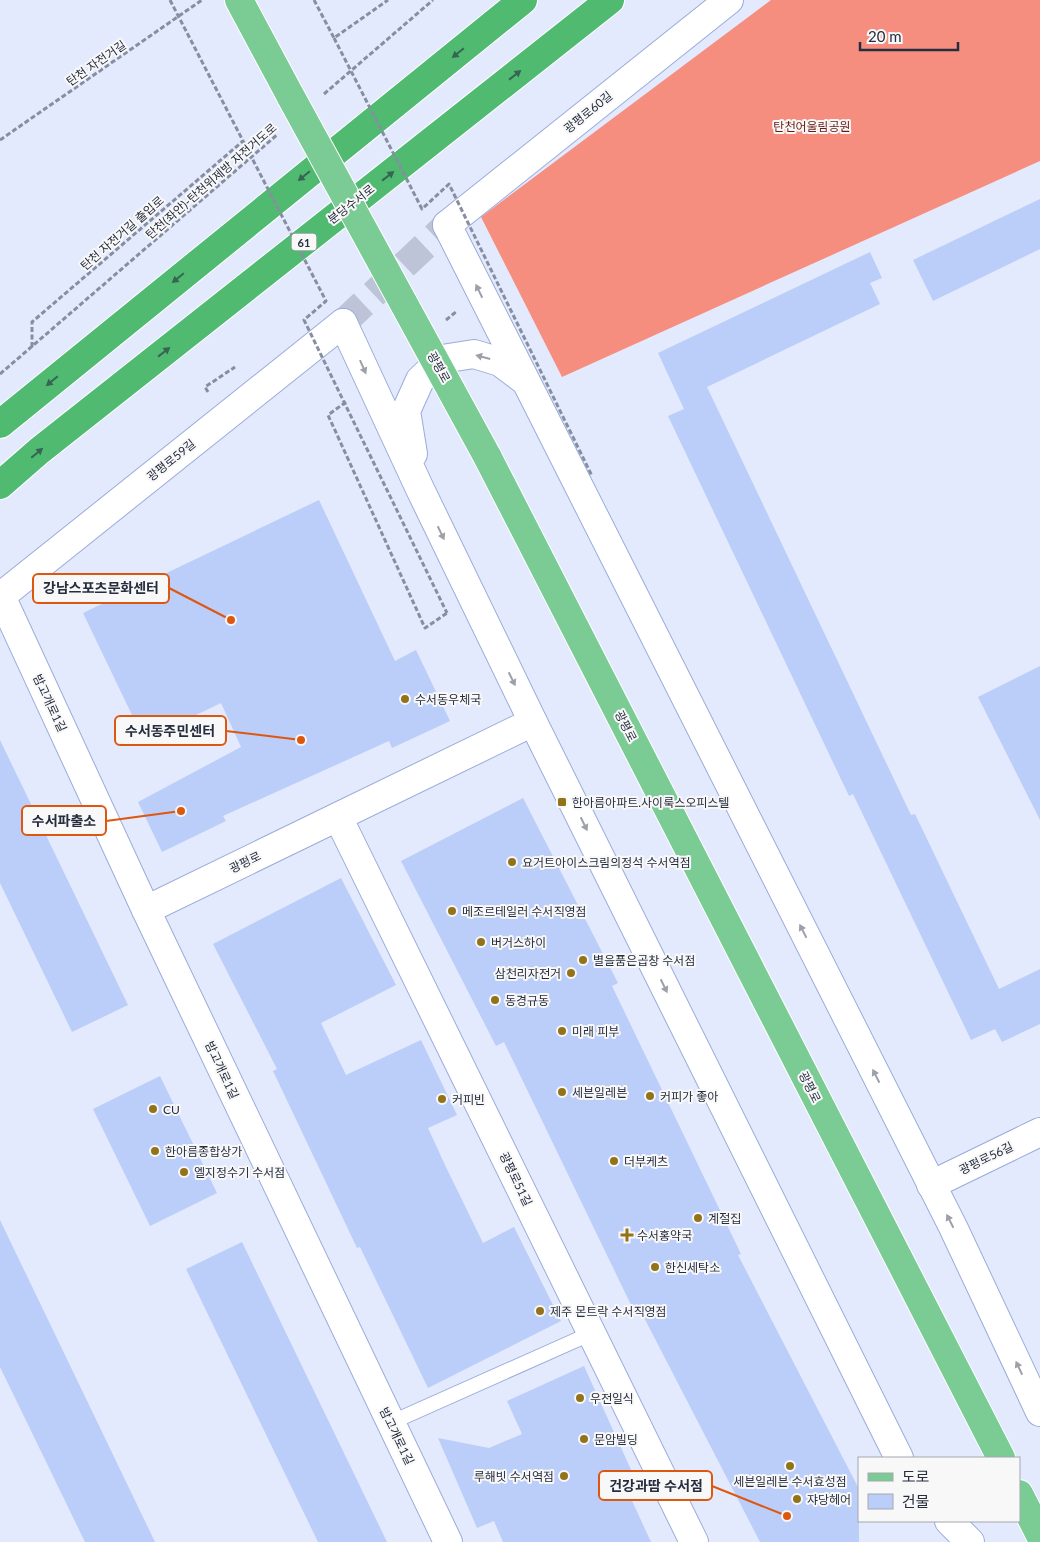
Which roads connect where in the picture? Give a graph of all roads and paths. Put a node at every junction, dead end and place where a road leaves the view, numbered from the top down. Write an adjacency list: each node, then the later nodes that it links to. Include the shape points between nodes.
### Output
1 (170, 0): 14 (path, bridge)
2 (202, 0): 13 (path, 탄천 자전거길)
3 (239, 0): 33 (main road, 광평로, bridge, via 488,456)
4 (314, 0): 10 (path)
5 (388, 0): 10 (path)
6 (433, 0): 11 (path)
7 (523, 0): 18 (highway, one-way to 18)
8 (610, 0): 20 (highway, 분당수서로 / 61, one-way to 8)
9 (729, 0): 17 (street, 광평로60길, one-way to 9, via 447,225)
10 (334, 38): 19 (path, bridge, via 422,209 449,184)
11 (321, 97)
12 (284, 129): 15 (path, 탄천(좌안)-탄천위제방 자전거도로)
13 (0, 140)
14 (243, 141): 15 (path, 탄천 자전거길 출입로, via 32,322); 23 (path, bridge, via 326,301 304,320)
15 (32, 348): 16 (path, 탄천(좌안)-탄천위제방 자전거도로)
16 (0, 374)
17 (525, 381): 21 (street, one-way to 21, via 500,362 474,354 442,360 420,380 406,411); 28 (street, one-way to 17)
18 (0, 424)
19 (592, 476)
20 (0, 485)
21 (420, 489): 22 (street, 광평로59길, one-way to 21, via 343,323); 24 (street, one-way to 24)
22 (0, 596): 26 (street, 밤고개로1길)
23 (447, 613)
24 (533, 722): 25 (street, 광평로); 32 (street, one-way to 32)
25 (338, 817): 26 (street, 광평로); 29 (street, 광평로51길)
26 (146, 910): 31 (street, 밤고개로1길)
27 (1040, 1132): 28 (street, 광평로56길)
28 (931, 1186): 30 (street, one-way to 28)
29 (592, 1332): 31 (lane); 38 (street, 광평로51길)
30 (1040, 1412)
31 (390, 1423): 37 (street, 밤고개로1길)
32 (899, 1457)
33 (999, 1457)
34 (1020, 1496): 36 (main road)
35 (950, 1522): 39 (street)
36 (1040, 1535)
37 (448, 1542)
38 (694, 1542)
39 (970, 1542)

